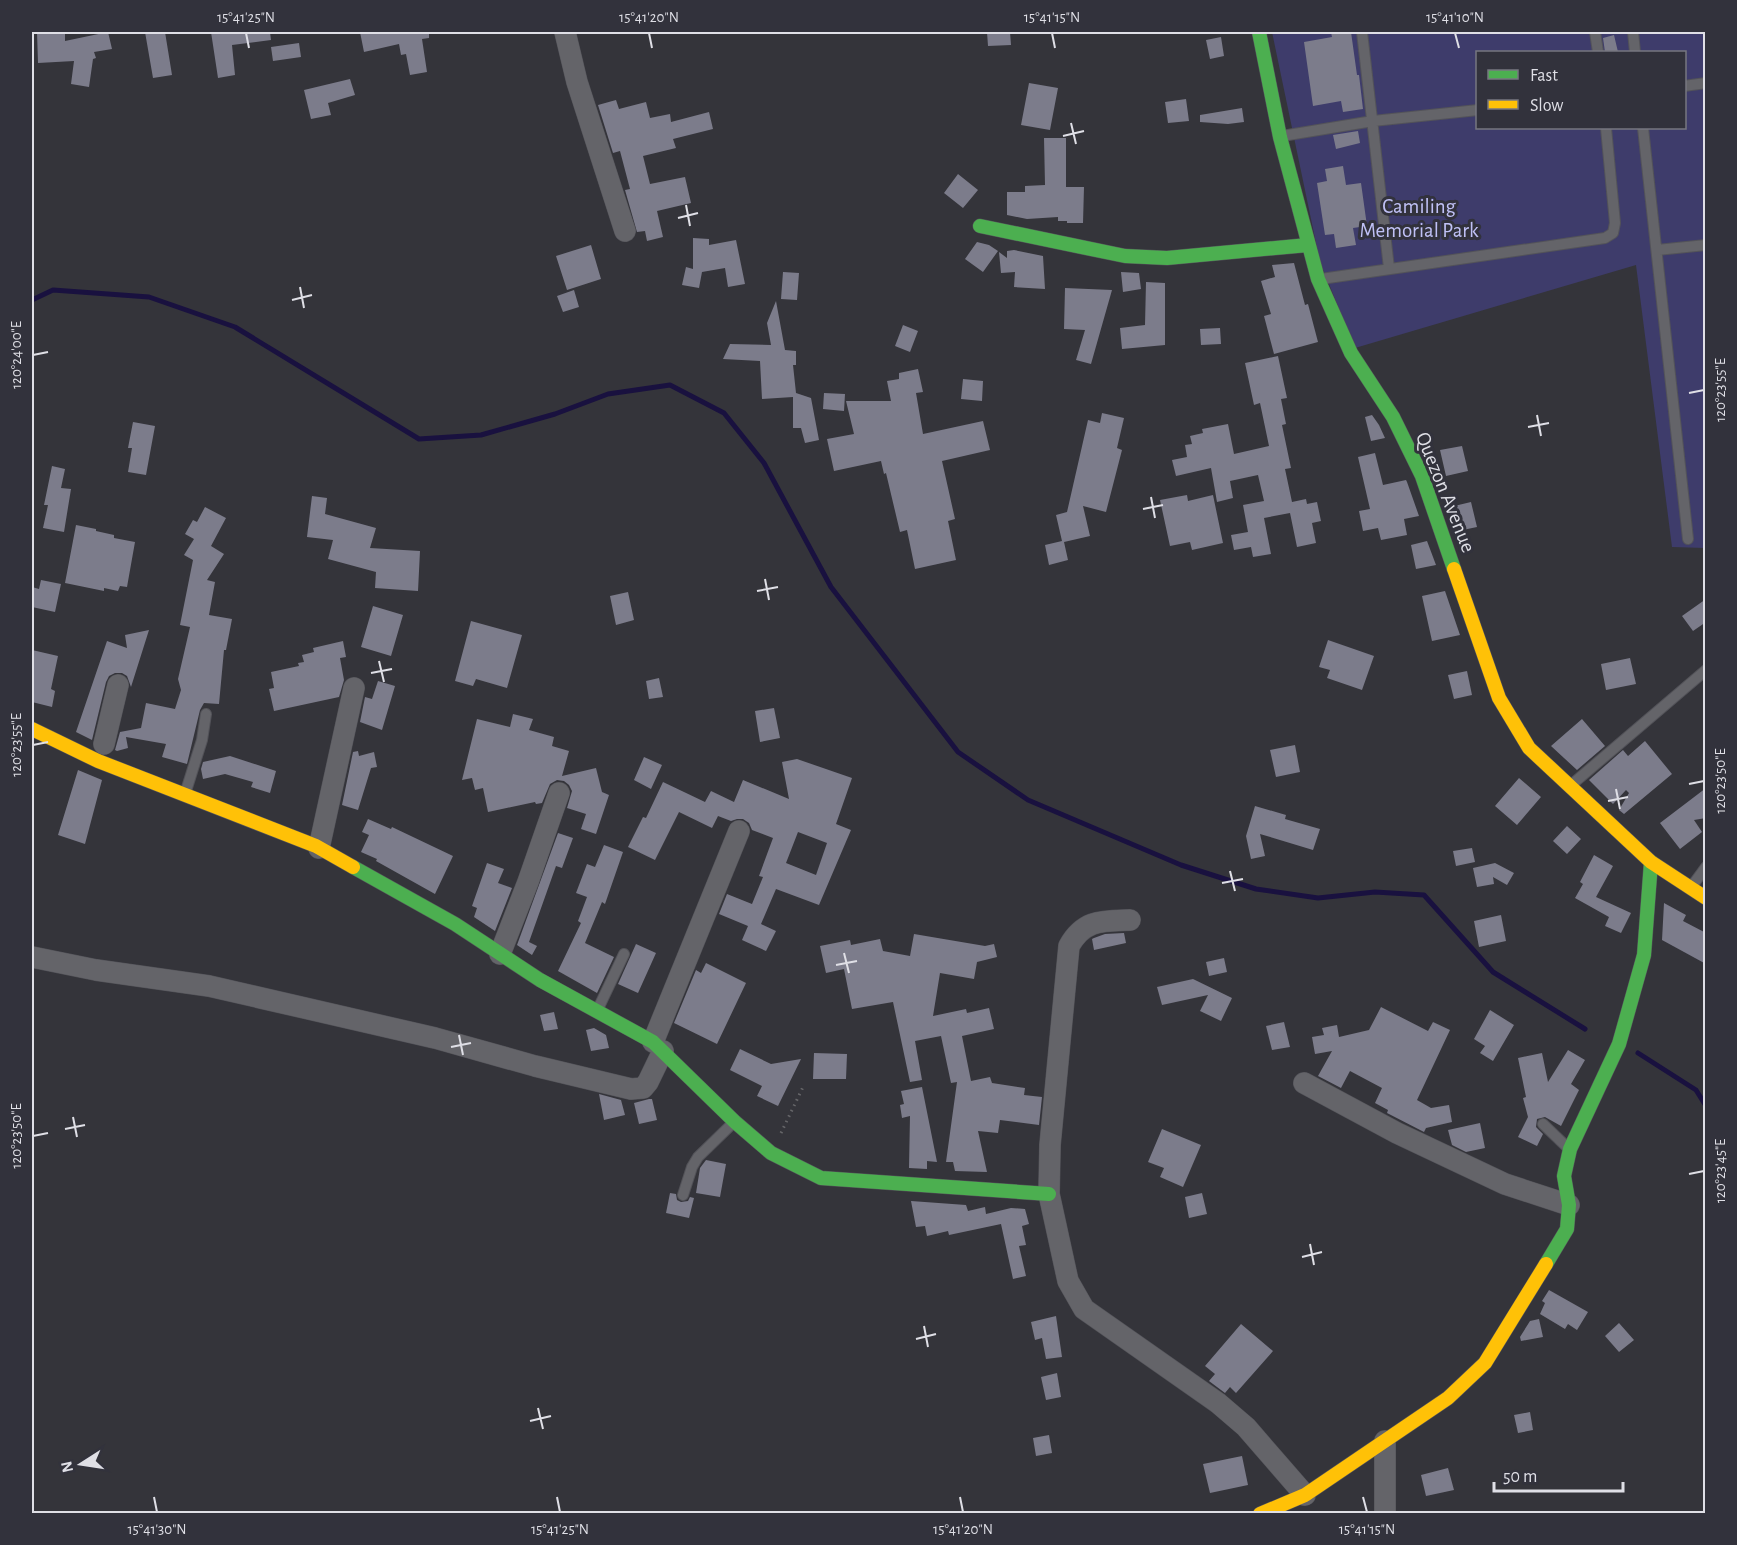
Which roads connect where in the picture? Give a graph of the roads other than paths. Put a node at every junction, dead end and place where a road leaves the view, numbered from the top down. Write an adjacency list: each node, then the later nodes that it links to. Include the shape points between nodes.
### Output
1 (565, 32): 16 (street, via 577,82)
2 (1259, 32): 14 (street, Quezon Avenue)
3 (1362, 32): 11 (lane)
4 (1596, 32): 6 (lane)
5 (1633, 32): 7 (lane)
6 (1598, 51)
7 (1635, 51)
8 (1706, 83): 9 (lane)
9 (1686, 86)
10 (1476, 110): 11 (lane)
11 (1373, 121): 14 (lane); 20 (lane)
12 (1606, 129): 20 (lane, via 1614,233 1593,242)
13 (1643, 129): 19 (lane)
14 (1280, 137): 17 (street, Quezon Avenue)
15 (980, 226): 17 (street, via 1125,256 1167,258)
16 (626, 231)
17 (1308, 244): 21 (street, Quezon Avenue)
18 (1706, 245): 19 (lane)
19 (1657, 250): 22 (lane)
20 (1389, 268): 21 (lane)
21 (1318, 279): 29 (street, Quezon Avenue, via 1351,352 1393,417 1422,476 1499,698 1529,748)
22 (1688, 539)
23 (1706, 670): 29 (lane)
24 (118, 685): 28 (street)
25 (354, 688): 33 (street)
26 (207, 714): 31 (lane)
27 (32, 729): 28 (street)
28 (101, 753): 31 (street)
29 (1570, 786): 34 (street, Quezon Avenue)
30 (559, 793): 39 (street)
31 (185, 795): 33 (street)
32 (739, 831): 43 (street)
33 (319, 848): 39 (street, via 455,924)
34 (1651, 862): 36 (street, Quezon Avenue); 47 (street, via 1644,955 1619,1044)
35 (1706, 867): 36 (lane)
36 (1690, 889): 37 (street, Quezon Avenue)
37 (1706, 898)
38 (1130, 920): 48 (street, via 1090,924 1076,933 1069,946)
39 (500, 954): 42 (street)
40 (624, 954): 42 (lane)
41 (32, 957): 43 (street, via 300,1005 631,1089 643,1088 648,1082)
42 (597, 1011): 43 (street)
43 (658, 1046): 45 (street)
44 (1305, 1083): 50 (street, via 1397,1133 1495,1179)
45 (735, 1122): 48 (street, via 771,1153 821,1178); 49 (lane, via 698,1156)
46 (1543, 1124): 47 (lane)
47 (1570, 1149): 50 (street, via 1564,1176)
48 (1049, 1194): 52 (street, via 1068,1281 1084,1309 1218,1403 1246,1427)
49 (683, 1195)
50 (1569, 1205): 51 (street, via 1567,1229 1485,1363 1448,1398)
51 (1385, 1441): 52 (street); 54 (street)
52 (1305, 1495): 53 (street)
53 (1260, 1514)
54 (1385, 1514)

